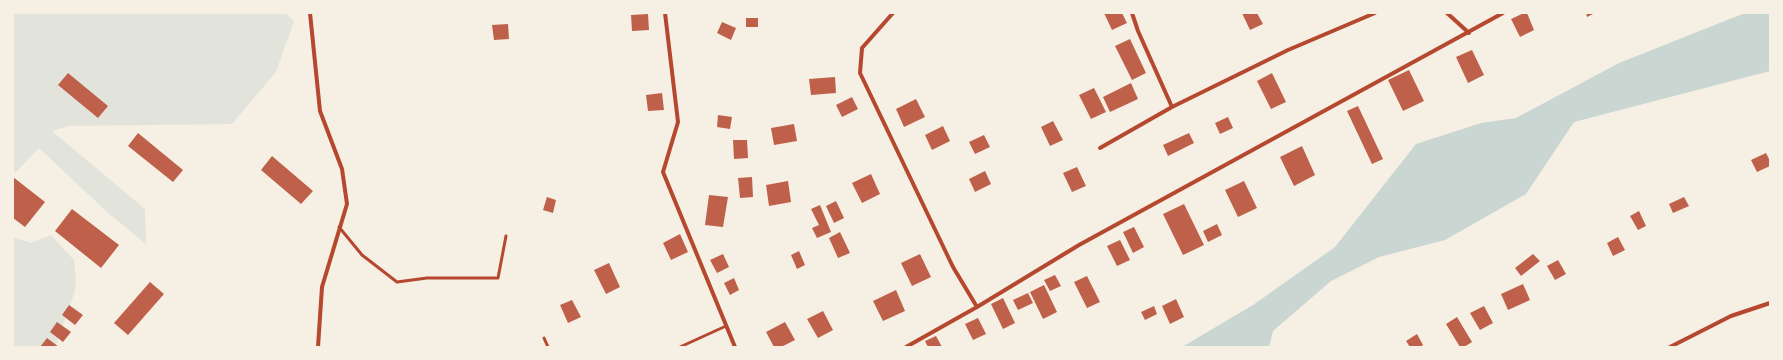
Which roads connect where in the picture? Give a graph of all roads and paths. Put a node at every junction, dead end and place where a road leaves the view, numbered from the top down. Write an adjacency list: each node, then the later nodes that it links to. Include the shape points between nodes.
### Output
1 (310, 13): 11 (street, via 320,111 342,169 347,204)
2 (665, 13): 15 (street, via 678,122 663,172)
3 (893, 13): 14 (street, via 862,48 860,73 953,267)
4 (1132, 13): 9 (street)
5 (1375, 13): 9 (street, via 1288,50)
6 (1447, 13): 8 (street)
7 (1503, 13): 8 (street)
8 (1469, 33): 14 (street, via 1079,245)
9 (1172, 107): 10 (street)
10 (1100, 148)
11 (340, 227): 12 (lane, via 362,255 397,282 427,278 498,278); 17 (street, via 322,287)
12 (506, 236)
13 (1770, 303): 22 (street, via 1731,316)
14 (977, 307): 21 (street)
15 (726, 326): 19 (lane); 20 (street)
16 (544, 338): 18 (lane)
17 (318, 347)
18 (548, 347)
19 (680, 347)
20 (735, 347)
21 (906, 347)
22 (1670, 347)

